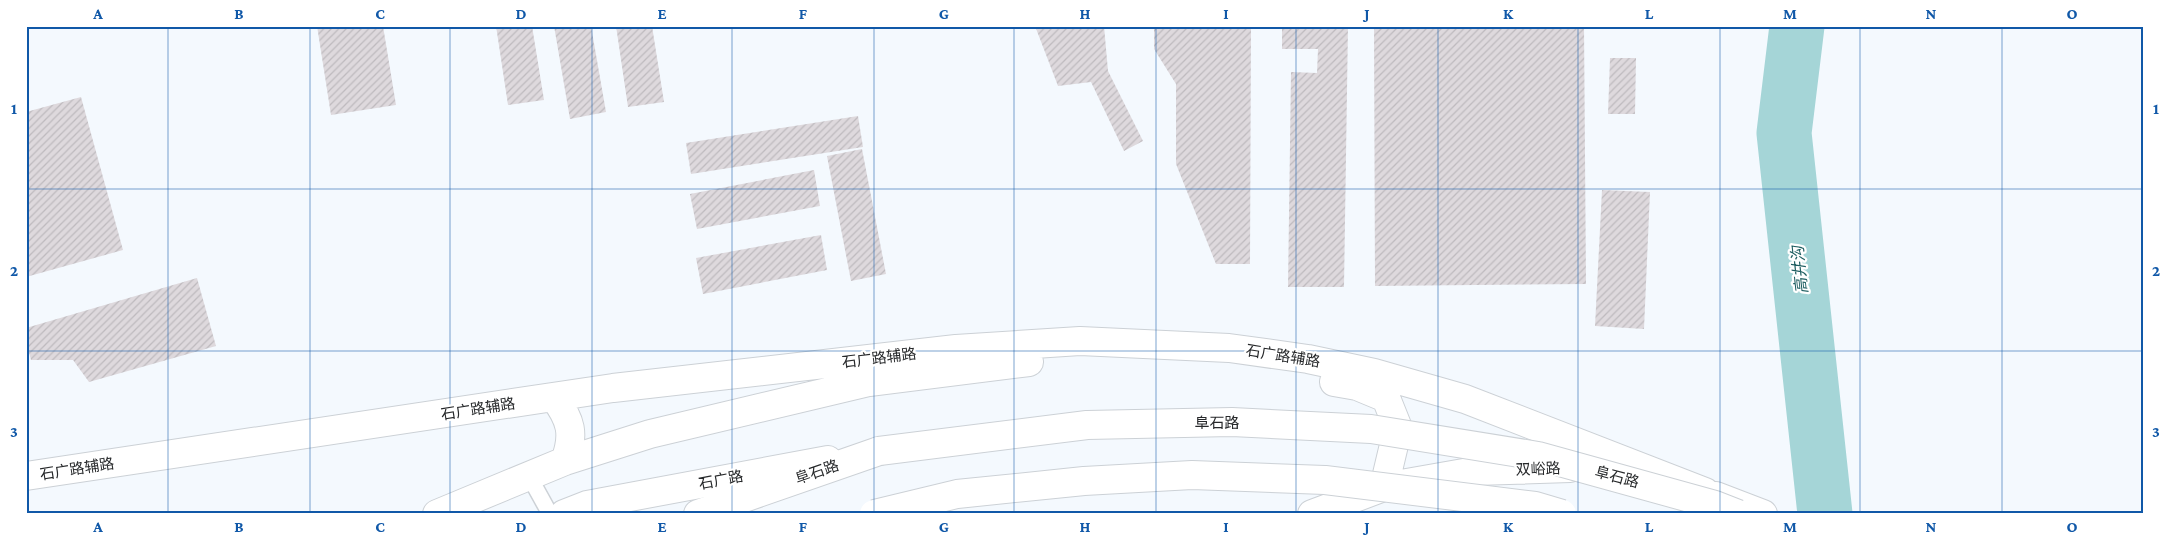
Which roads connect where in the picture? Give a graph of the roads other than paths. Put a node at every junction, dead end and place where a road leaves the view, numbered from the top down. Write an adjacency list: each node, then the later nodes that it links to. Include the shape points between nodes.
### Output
1 (554, 397): 3 (main road, via 565,412 569,425 572,443); 4 (main road, 石广路辅路); 7 (main road, 石广路辅路, via 956,349 1080,341 1229,348 1308,359 1374,373 1465,399)
2 (879, 450): 10 (main road, 石广路, via 587,505); 11 (main road, 阜石路); 15 (main road, 阜石路, bridge, via 1087,425 1232,422 1371,429 1538,456)
3 (565, 461): 5 (main road, 石广路辅路); 6 (main road, 石广路辅路, via 650,434 869,382 1011,363 1131,356 1242,367 1357,386 1386,398 1398,428)
4 (26, 476)
5 (529, 476): 8 (main road, 石广路辅路); 9 (lane)
6 (1384, 488): 7 (main road, 双峪路, via 1475,471 1569,468); 13 (main road, 双峪路)
7 (1716, 496): 16 (main road, 双峪路)
8 (437, 514)
9 (550, 514)
10 (564, 514)
11 (698, 514)
12 (874, 514): 14 (main road, bridge, via 958,494 1084,481 1192,475 1325,480 1535,506)
13 (1312, 514)
14 (1562, 514)
15 (1738, 514)
16 (1764, 514)

